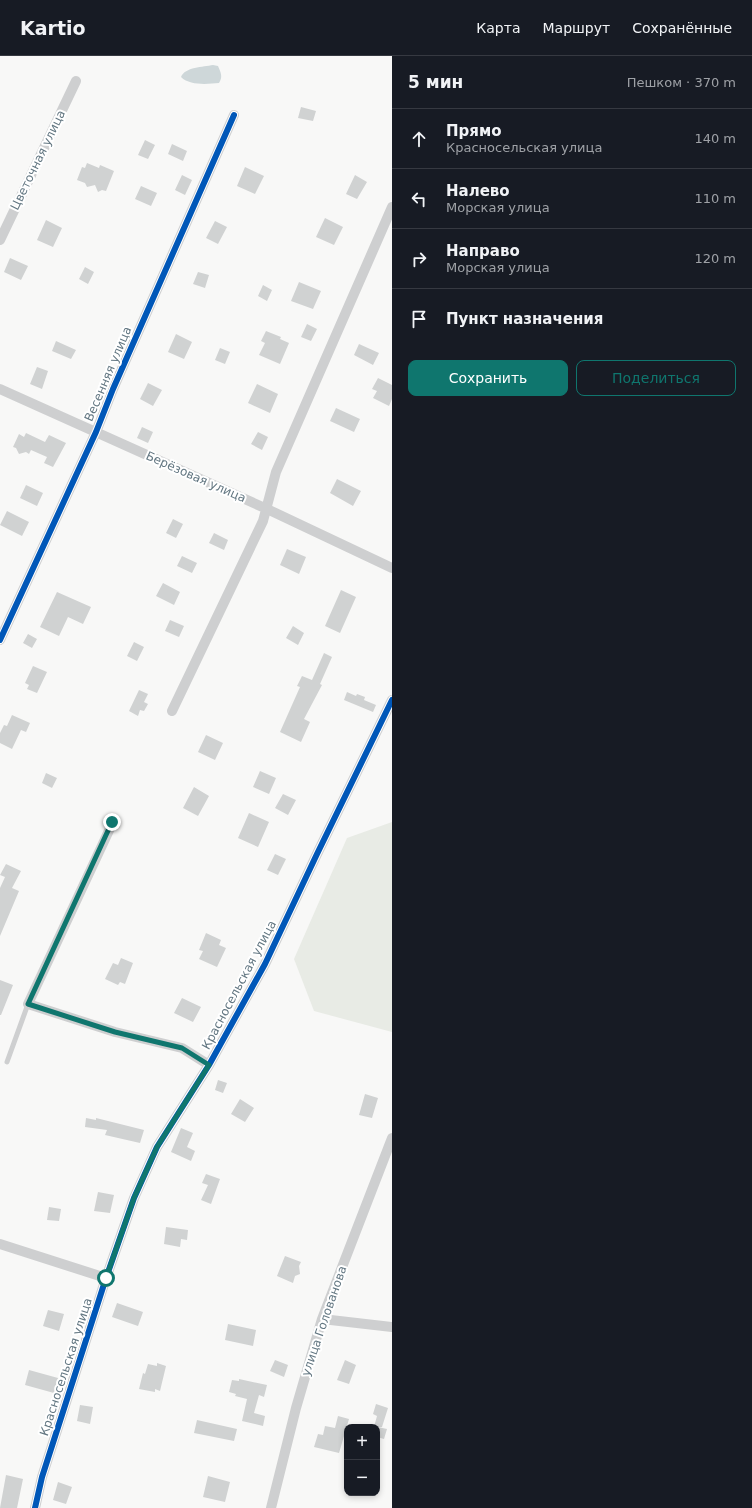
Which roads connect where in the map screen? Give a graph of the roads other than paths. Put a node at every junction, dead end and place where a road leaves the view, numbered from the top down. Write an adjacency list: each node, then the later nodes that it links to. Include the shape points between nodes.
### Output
1 (76, 81): 4 (street, Цветочная улица)
2 (234, 115): 6 (street, Весенняя улица)
3 (392, 207): 7 (street, via 276,472)
4 (0, 240)
5 (0, 389): 6 (street, Берёзовая улица)
6 (96, 432): 7 (street, Берёзовая улица); 9 (street, Весенняя улица)
7 (267, 509): 8 (street, Берёзовая улица); 11 (street, via 264,521)
8 (392, 568)
9 (0, 640)
10 (392, 700): 15 (street, Красносельская улица, via 265,964)
11 (172, 711)
12 (112, 822): 13 (street)
13 (28, 1004): 14 (lane); 15 (street, via 115,1032 182,1048)
14 (7, 1062)
15 (209, 1065): 18 (street, Красносельская улица, via 157,1147 134,1198)
16 (392, 1138): 19 (street, улица Голованова)
17 (0, 1244): 18 (street)
18 (106, 1278): 21 (street, Красносельская улица, via 42,1477)
19 (322, 1319): 20 (street); 22 (street, улица Голованова)
20 (392, 1327)
21 (35, 1508)
22 (271, 1508)

